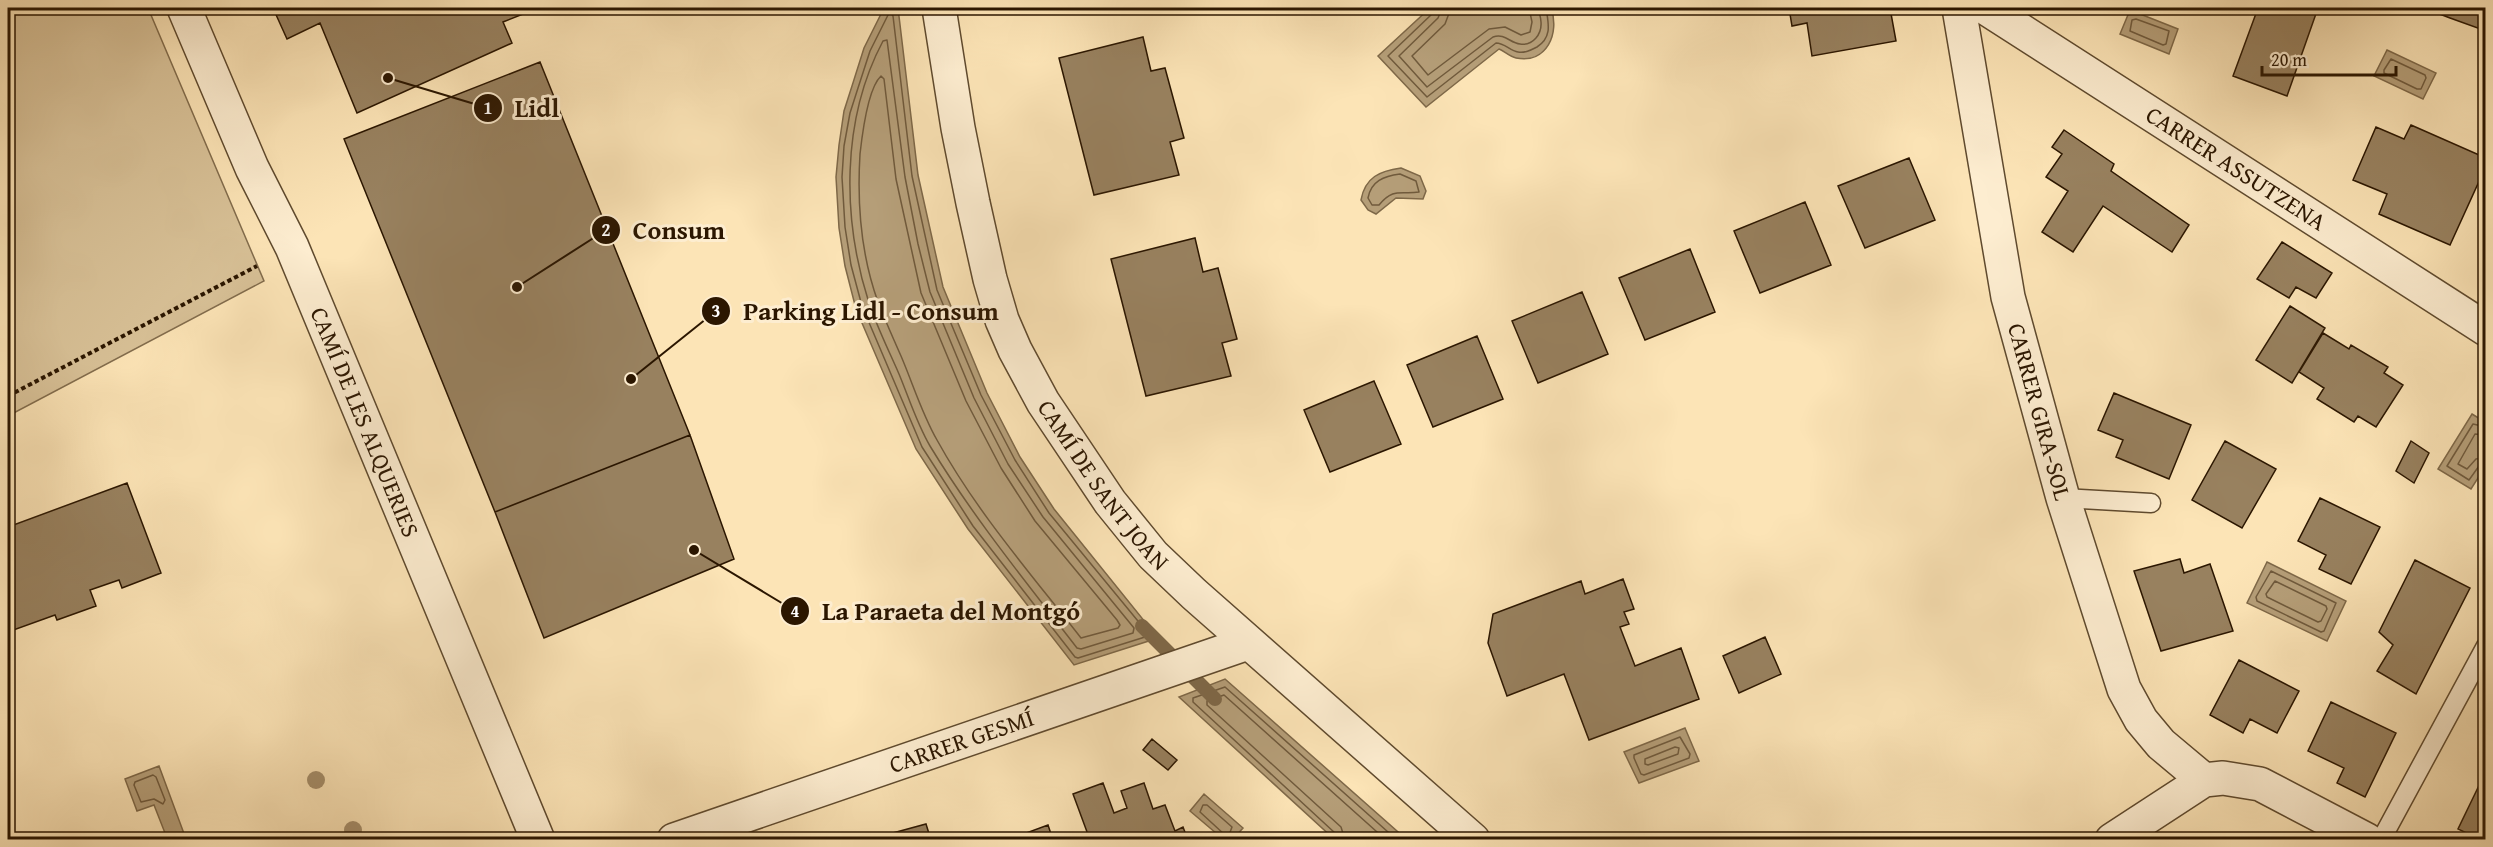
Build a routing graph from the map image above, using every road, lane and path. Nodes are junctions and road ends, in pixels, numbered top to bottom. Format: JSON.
{"nodes":[{"id":1,"x":184,"y":8,"type":"edge"},
{"id":2,"x":939,"y":8,"type":"edge"},
{"id":3,"x":1959,"y":8,"type":"edge"},
{"id":4,"x":1986,"y":8,"type":"edge"},
{"id":5,"x":292,"y":248,"type":"junction"},
{"id":6,"x":2486,"y":329,"type":"edge"},
{"id":7,"x":8,"y":396,"type":"edge"},
{"id":8,"x":2062,"y":498,"type":"junction"},
{"id":9,"x":2151,"y":503,"type":"dead end"},
{"id":10,"x":1248,"y":643,"type":"junction"},
{"id":11,"x":2486,"y":646,"type":"edge"},
{"id":12,"x":2204,"y":780,"type":"junction"},
{"id":13,"x":538,"y":840,"type":"edge"},
{"id":14,"x":674,"y":840,"type":"edge"},
{"id":15,"x":1473,"y":840,"type":"edge"},
{"id":16,"x":2112,"y":840,"type":"edge"},
{"id":17,"x":2367,"y":840,"type":"edge"},
{"id":18,"x":2381,"y":840,"type":"edge"}],
"edges":[{"from":1,"to":5,"type":"street","name":"CAMÍ DE LES ALQUERIES"},
{"from":2,"to":10,"type":"street","name":"CAMÍ DE SANT JOAN"},
{"from":3,"to":8,"type":"street","name":"CARRER GIRA-SOL"},
{"from":4,"to":6,"type":"street","name":"CARRER ASSUTZENA"},
{"from":5,"to":7,"type":"path"},
{"from":5,"to":13,"type":"street","name":"CAMÍ DE LES ALQUERIES"},
{"from":8,"to":9,"type":"lane"},
{"from":8,"to":12,"type":"street","name":"CARRER GIRA-SOL"},
{"from":10,"to":14,"type":"street","name":"CARRER GESMÍ"},
{"from":10,"to":15,"type":"street","name":"CAMÍ DE SANT JOAN"},
{"from":11,"to":18,"type":"lane"},
{"from":12,"to":16,"type":"street"},
{"from":12,"to":17,"type":"street"}]}
